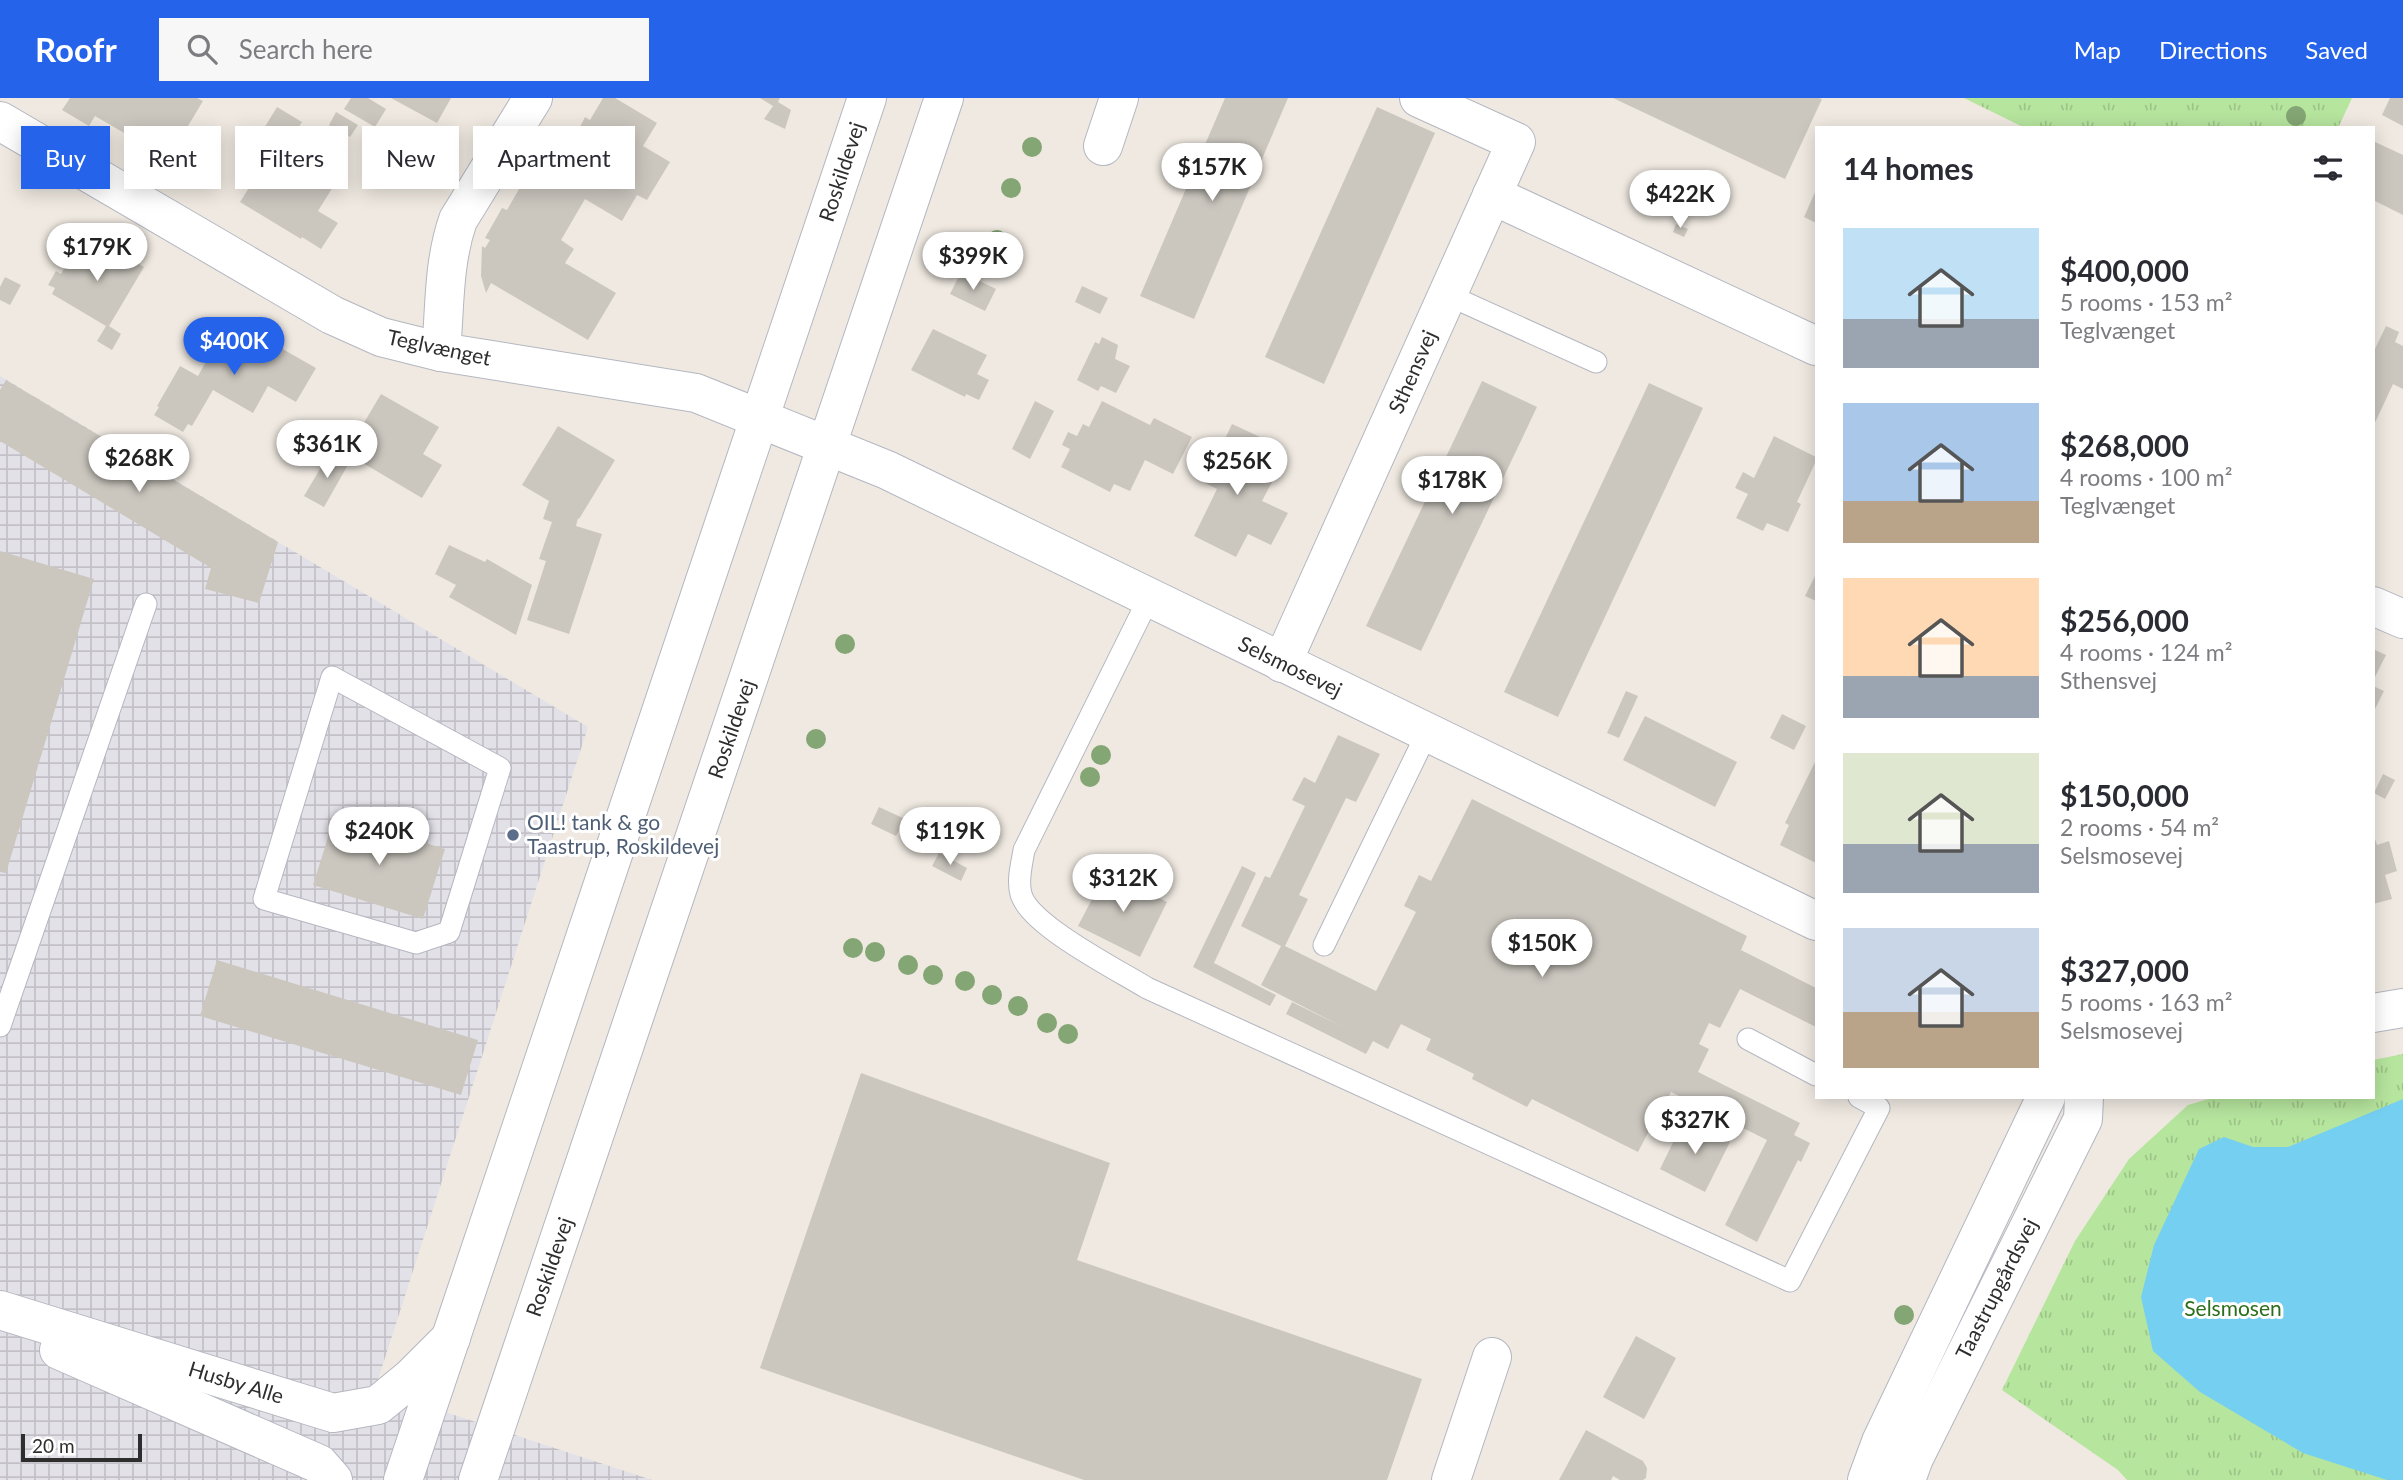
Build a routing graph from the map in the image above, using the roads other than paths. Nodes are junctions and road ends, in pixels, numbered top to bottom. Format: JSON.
{"nodes":[{"id":1,"x":533,"y":98,"type":"edge"},
{"id":2,"x":867,"y":98,"type":"edge"},
{"id":3,"x":944,"y":98,"type":"edge"},
{"id":4,"x":1119,"y":98,"type":"edge"},
{"id":5,"x":1419,"y":98,"type":"edge"},
{"id":6,"x":0,"y":121,"type":"edge"},
{"id":7,"x":1103,"y":146,"type":"dead end"},
{"id":8,"x":1492,"y":195,"type":"junction"},
{"id":9,"x":1448,"y":295,"type":"junction"},
{"id":10,"x":1815,"y":346,"type":"edge"},
{"id":11,"x":441,"y":352,"type":"junction"},
{"id":12,"x":1596,"y":362,"type":"dead end"},
{"id":13,"x":760,"y":418,"type":"junction"},
{"id":14,"x":827,"y":446,"type":"junction"},
{"id":15,"x":1149,"y":598,"type":"junction"},
{"id":16,"x":146,"y":604,"type":"dead end"},
{"id":17,"x":2375,"y":607,"type":"edge"},
{"id":18,"x":2403,"y":620,"type":"edge"},
{"id":19,"x":1282,"y":663,"type":"junction"},
{"id":20,"x":1427,"y":733,"type":"junction"},
{"id":21,"x":1815,"y":921,"type":"edge"},
{"id":22,"x":449,"y":932,"type":"joint"},
{"id":23,"x":1324,"y":945,"type":"dead end"},
{"id":24,"x":2403,"y":1008,"type":"edge"},
{"id":25,"x":2375,"y":1013,"type":"edge"},
{"id":26,"x":0,"y":1026,"type":"edge"},
{"id":27,"x":1748,"y":1040,"type":"dead end"},
{"id":28,"x":1815,"y":1074,"type":"edge"},
{"id":29,"x":1863,"y":1099,"type":"edge"},
{"id":30,"x":2045,"y":1099,"type":"edge"},
{"id":31,"x":2084,"y":1099,"type":"edge"},
{"id":32,"x":0,"y":1310,"type":"edge"},
{"id":33,"x":0,"y":1323,"type":"edge"},
{"id":34,"x":451,"y":1338,"type":"junction"},
{"id":35,"x":1492,"y":1357,"type":"dead end"},
{"id":36,"x":333,"y":1480,"type":"edge"},
{"id":37,"x":403,"y":1480,"type":"edge"},
{"id":38,"x":478,"y":1480,"type":"edge"},
{"id":39,"x":1451,"y":1480,"type":"edge"},
{"id":40,"x":1867,"y":1480,"type":"edge"},
{"id":41,"x":1906,"y":1480,"type":"edge"}],
"edges":[{"from":1,"to":11,"type":"street"},
{"from":2,"to":13,"type":"street","name":"Roskildevej"},
{"from":3,"to":14,"type":"street","name":"Roskildevej"},
{"from":4,"to":7,"type":"street"},
{"from":5,"to":8,"type":"street","name":"Sthensvej"},
{"from":6,"to":11,"type":"street","name":"Teglvænget"},
{"from":8,"to":9,"type":"street","name":"Sthensvej"},
{"from":8,"to":10,"type":"street"},
{"from":9,"to":12,"type":"lane"},
{"from":9,"to":19,"type":"street","name":"Sthensvej"},
{"from":11,"to":13,"type":"street","name":"Teglvænget"},
{"from":13,"to":14,"type":"street","name":"Selsmosevej"},
{"from":13,"to":34,"type":"street","name":"Roskildevej"},
{"from":14,"to":15,"type":"street","name":"Selsmosevej"},
{"from":14,"to":38,"type":"street","name":"Roskildevej"},
{"from":15,"to":19,"type":"street","name":"Selsmosevej"},
{"from":15,"to":29,"type":"lane"},
{"from":16,"to":26,"type":"lane"},
{"from":17,"to":18,"type":"street"},
{"from":19,"to":20,"type":"street","name":"Selsmosevej"},
{"from":20,"to":21,"type":"street","name":"Selsmosevej"},
{"from":20,"to":23,"type":"lane"},
{"from":22,"to":22,"type":"lane"},
{"from":24,"to":25,"type":"street"},
{"from":27,"to":28,"type":"lane"},
{"from":30,"to":40,"type":"street","name":"Taastrupgårdsvej"},
{"from":31,"to":41,"type":"street","name":"Taastrupgårdsvej"},
{"from":32,"to":34,"type":"street","name":"Husby Alle"},
{"from":33,"to":36,"type":"street","name":"Husby Alle"},
{"from":34,"to":37,"type":"street","name":"Roskildevej"},
{"from":35,"to":39,"type":"street"}]}
